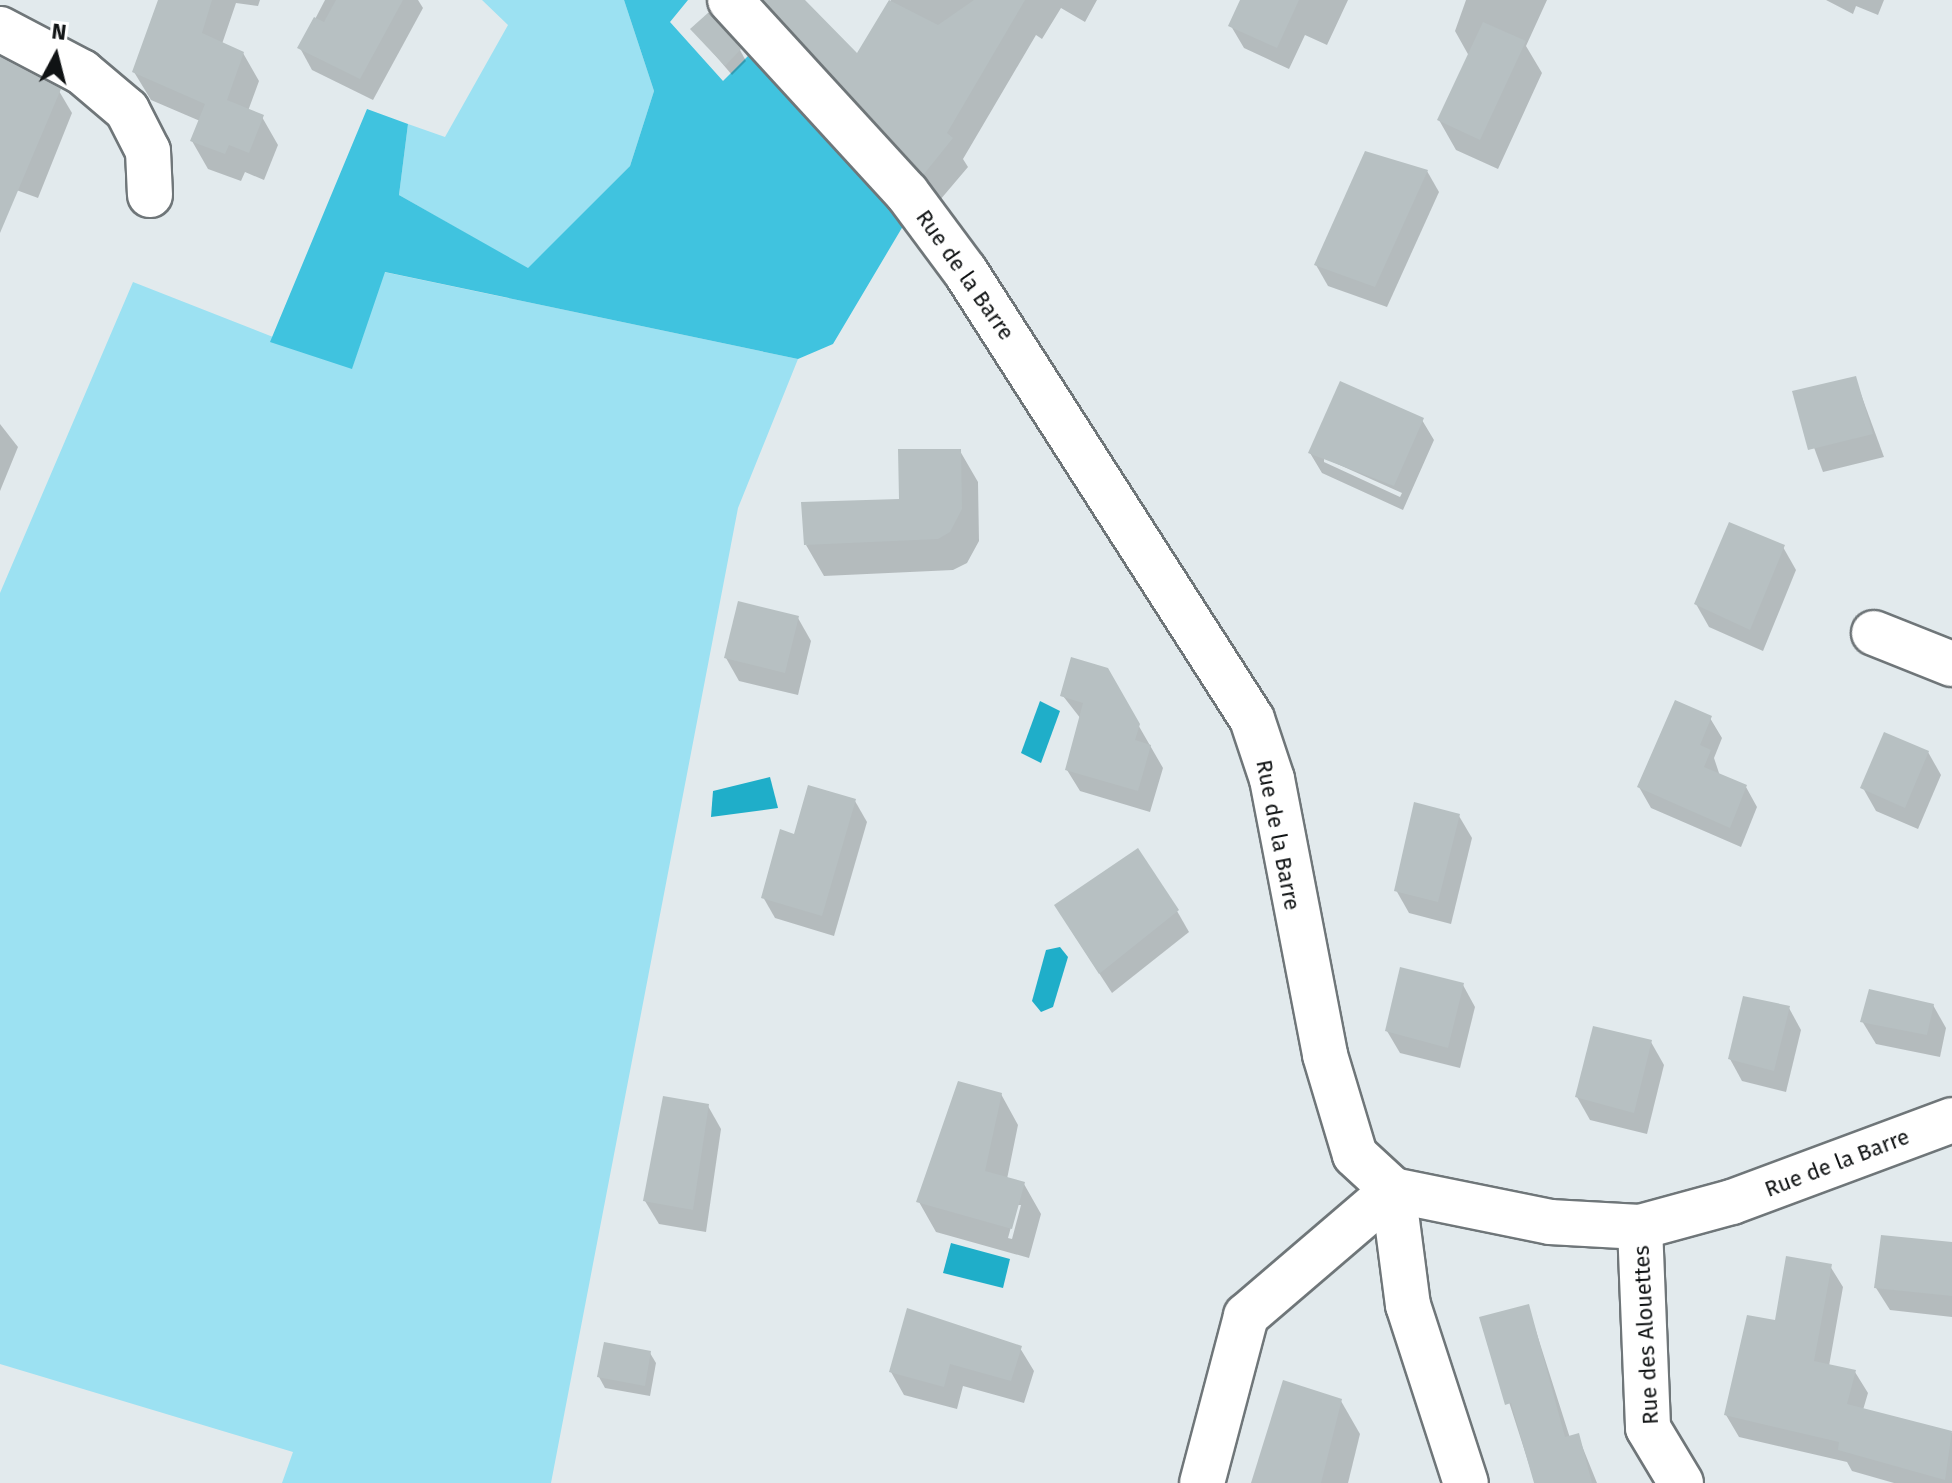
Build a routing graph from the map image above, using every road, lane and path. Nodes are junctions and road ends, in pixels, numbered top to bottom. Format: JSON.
{"nodes":[{"id":1,"x":730,"y":0,"type":"edge"},
{"id":2,"x":0,"y":29,"type":"edge"},
{"id":3,"x":150,"y":195,"type":"dead end"},
{"id":4,"x":1874,"y":633,"type":"dead end"},
{"id":5,"x":1952,"y":664,"type":"edge"},
{"id":6,"x":1952,"y":1120,"type":"edge"},
{"id":7,"x":1393,"y":1190,"type":"junction"},
{"id":8,"x":1640,"y":1227,"type":"junction"},
{"id":9,"x":1202,"y":1483,"type":"edge"},
{"id":10,"x":1466,"y":1483,"type":"edge"},
{"id":11,"x":1681,"y":1483,"type":"edge"}],
"edges":[{"from":1,"to":7,"type":"street","name":"Rue de la Barre"},
{"from":2,"to":3,"type":"street"},
{"from":4,"to":5,"type":"street"},
{"from":6,"to":8,"type":"street","name":"Rue de la Barre"},
{"from":7,"to":8,"type":"street","name":"Rue de la Barre"},
{"from":7,"to":9,"type":"street"},
{"from":7,"to":10,"type":"street"},
{"from":8,"to":11,"type":"street","name":"Rue des Alouettes"}]}
